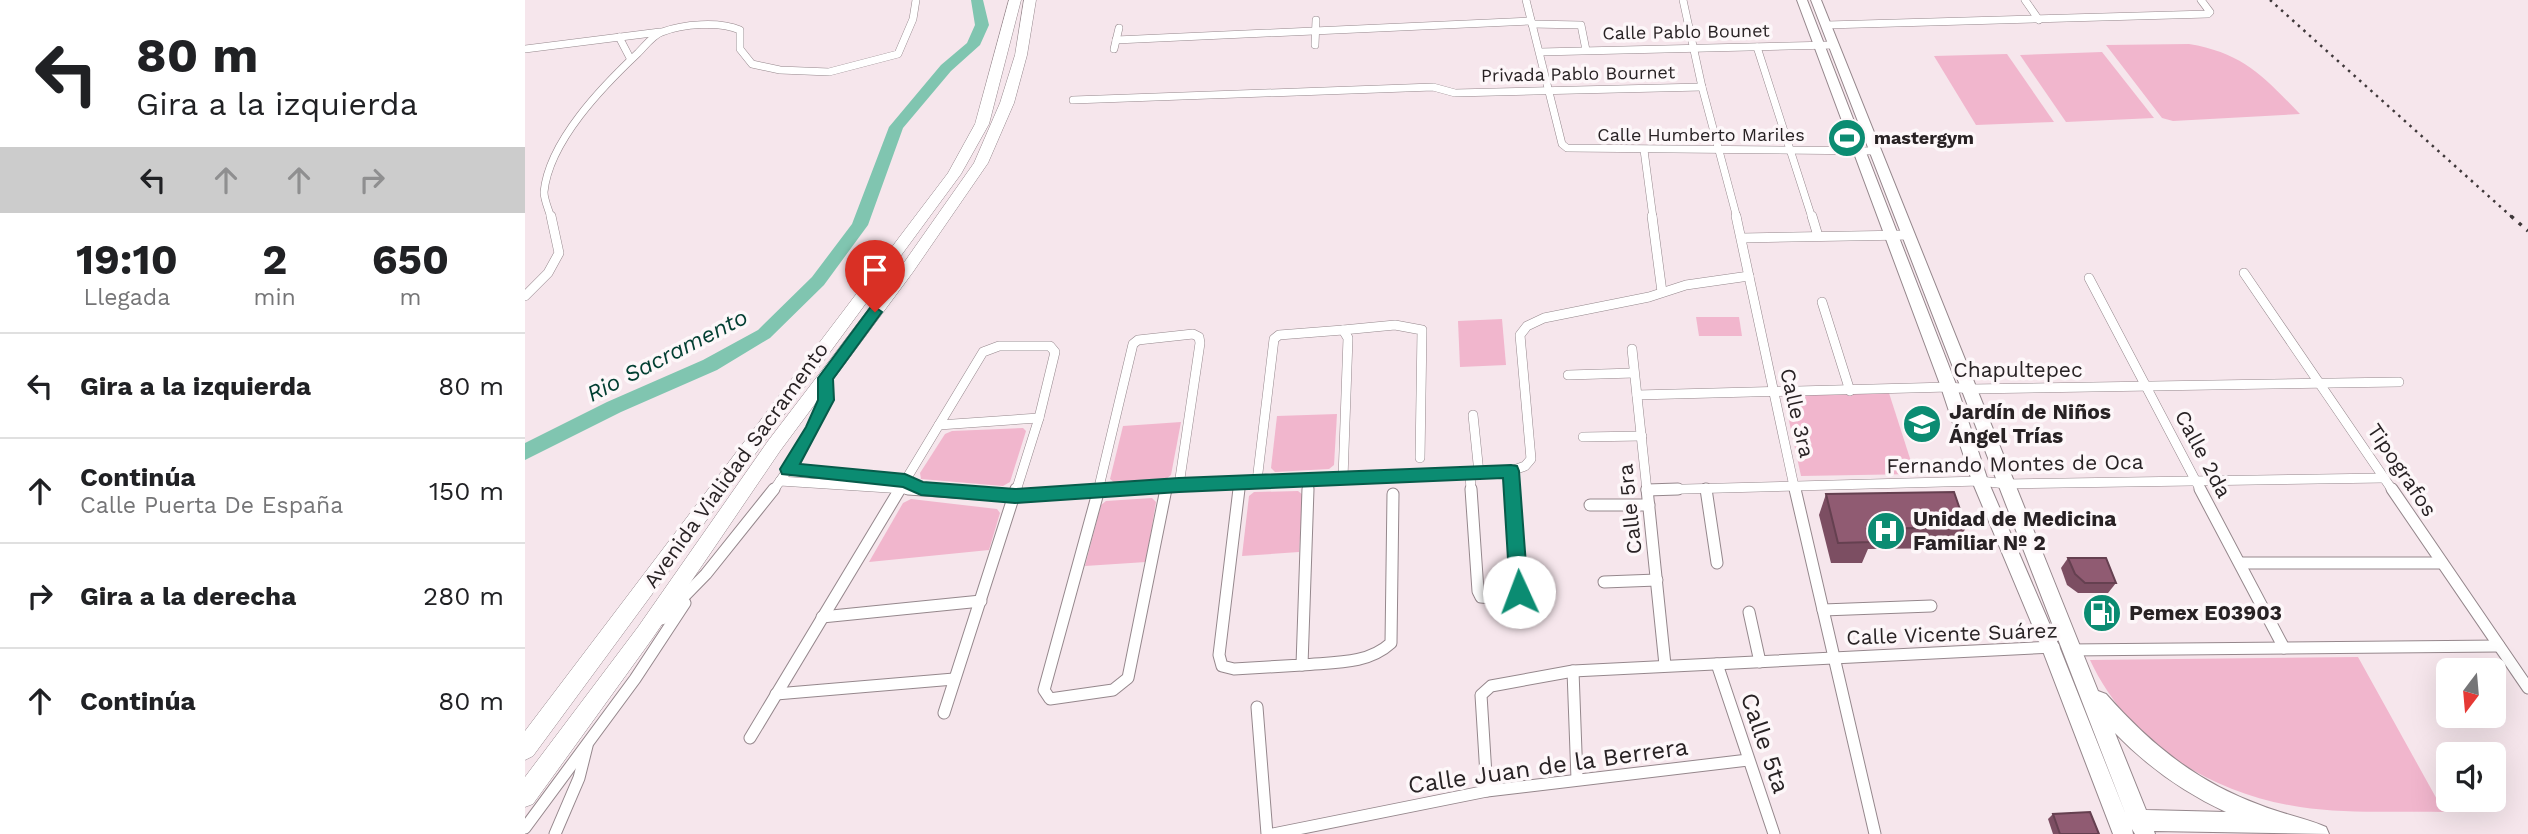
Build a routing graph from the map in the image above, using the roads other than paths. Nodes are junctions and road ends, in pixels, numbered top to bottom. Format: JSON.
{"nodes":[{"id":1,"x":916,"y":0,"type":"edge"},
{"id":2,"x":1015,"y":0,"type":"edge"},
{"id":3,"x":1030,"y":0,"type":"edge"},
{"id":4,"x":1526,"y":0,"type":"edge"},
{"id":5,"x":1683,"y":0,"type":"edge"},
{"id":6,"x":1801,"y":0,"type":"edge"},
{"id":7,"x":1816,"y":0,"type":"edge"},
{"id":8,"x":2025,"y":0,"type":"edge"},
{"id":9,"x":2201,"y":0,"type":"edge"},
{"id":10,"x":1315,"y":20,"type":"dead end"},
{"id":11,"x":2039,"y":20,"type":"junction"},
{"id":12,"x":1532,"y":23,"type":"junction"},
{"id":13,"x":1827,"y":25,"type":"junction"},
{"id":14,"x":1119,"y":29,"type":"dead end"},
{"id":15,"x":1315,"y":30,"type":"junction"},
{"id":16,"x":660,"y":32,"type":"junction"},
{"id":17,"x":619,"y":37,"type":"junction"},
{"id":18,"x":1116,"y":40,"type":"junction"},
{"id":19,"x":1826,"y":44,"type":"junction"},
{"id":20,"x":1315,"y":45,"type":"dead end"},
{"id":21,"x":1758,"y":47,"type":"junction"},
{"id":22,"x":1695,"y":48,"type":"junction"},
{"id":23,"x":525,"y":49,"type":"edge"},
{"id":24,"x":1114,"y":49,"type":"dead end"},
{"id":25,"x":1586,"y":50,"type":"junction"},
{"id":26,"x":1539,"y":52,"type":"junction"},
{"id":27,"x":630,"y":58,"type":"junction"},
{"id":28,"x":1702,"y":87,"type":"junction"},
{"id":29,"x":1548,"y":89,"type":"junction"},
{"id":30,"x":1073,"y":100,"type":"dead end"},
{"id":31,"x":1644,"y":150,"type":"junction"},
{"id":32,"x":1718,"y":150,"type":"junction"},
{"id":33,"x":1859,"y":150,"type":"junction"},
{"id":34,"x":1875,"y":151,"type":"junction"},
{"id":35,"x":1791,"y":152,"type":"junction"},
{"id":36,"x":1890,"y":233,"type":"junction"},
{"id":37,"x":1908,"y":235,"type":"junction"},
{"id":38,"x":1818,"y":236,"type":"junction"},
{"id":39,"x":1742,"y":238,"type":"junction"},
{"id":40,"x":2244,"y":273,"type":"dead end"},
{"id":41,"x":1749,"y":276,"type":"junction"},
{"id":42,"x":2089,"y":278,"type":"dead end"},
{"id":43,"x":1662,"y":292,"type":"junction"},
{"id":44,"x":525,"y":296,"type":"edge"},
{"id":45,"x":1822,"y":302,"type":"dead end"},
{"id":46,"x":1343,"y":330,"type":"junction"},
{"id":47,"x":1632,"y":349,"type":"dead end"},
{"id":48,"x":1634,"y":373,"type":"junction"},
{"id":49,"x":1568,"y":375,"type":"dead end"},
{"id":50,"x":825,"y":378,"type":"junction"},
{"id":51,"x":2399,"y":382,"type":"dead end"},
{"id":52,"x":2320,"y":384,"type":"junction"},
{"id":53,"x":1949,"y":387,"type":"junction"},
{"id":54,"x":2146,"y":387,"type":"junction"},
{"id":55,"x":1971,"y":389,"type":"junction"},
{"id":56,"x":1850,"y":391,"type":"junction"},
{"id":57,"x":1772,"y":392,"type":"junction"},
{"id":58,"x":1637,"y":395,"type":"junction"},
{"id":59,"x":1473,"y":415,"type":"dead end"},
{"id":60,"x":1039,"y":418,"type":"junction"},
{"id":61,"x":939,"y":425,"type":"junction"},
{"id":62,"x":1642,"y":436,"type":"junction"},
{"id":63,"x":1583,"y":437,"type":"dead end"},
{"id":64,"x":1420,"y":458,"type":"dead end"},
{"id":65,"x":788,"y":469,"type":"junction"},
{"id":66,"x":1511,"y":471,"type":"junction"},
{"id":67,"x":1475,"y":473,"type":"junction"},
{"id":68,"x":1343,"y":478,"type":"junction"},
{"id":69,"x":2384,"y":478,"type":"junction"},
{"id":70,"x":1308,"y":479,"type":"junction"},
{"id":71,"x":847,"y":480,"type":"junction"},
{"id":72,"x":780,"y":481,"type":"junction"},
{"id":73,"x":1257,"y":481,"type":"junction"},
{"id":74,"x":1980,"y":481,"type":"junction"},
{"id":75,"x":2195,"y":481,"type":"junction"},
{"id":76,"x":1240,"y":483,"type":"junction"},
{"id":77,"x":2007,"y":484,"type":"junction"},
{"id":78,"x":903,"y":485,"type":"junction"},
{"id":79,"x":1179,"y":485,"type":"junction"},
{"id":80,"x":1167,"y":486,"type":"junction"},
{"id":81,"x":1795,"y":487,"type":"junction"},
{"id":82,"x":1706,"y":489,"type":"junction"},
{"id":83,"x":1098,"y":490,"type":"junction"},
{"id":84,"x":1647,"y":490,"type":"junction"},
{"id":85,"x":1393,"y":494,"type":"dead end"},
{"id":86,"x":1015,"y":496,"type":"junction"},
{"id":87,"x":1590,"y":505,"type":"dead end"},
{"id":88,"x":1649,"y":505,"type":"junction"},
{"id":89,"x":2240,"y":563,"type":"junction"},
{"id":90,"x":2442,"y":563,"type":"junction"},
{"id":91,"x":1717,"y":564,"type":"dead end"},
{"id":92,"x":1657,"y":580,"type":"junction"},
{"id":93,"x":1604,"y":582,"type":"dead end"},
{"id":94,"x":695,"y":588,"type":"junction"},
{"id":95,"x":981,"y":601,"type":"junction"},
{"id":96,"x":1931,"y":606,"type":"dead end"},
{"id":97,"x":1823,"y":610,"type":"junction"},
{"id":98,"x":1749,"y":612,"type":"dead end"},
{"id":99,"x":822,"y":617,"type":"junction"},
{"id":100,"x":645,"y":633,"type":"junction"},
{"id":101,"x":2050,"y":646,"type":"junction"},
{"id":102,"x":2499,"y":646,"type":"junction"},
{"id":103,"x":2284,"y":648,"type":"junction"},
{"id":104,"x":2074,"y":650,"type":"junction"},
{"id":105,"x":1835,"y":657,"type":"junction"},
{"id":106,"x":1760,"y":662,"type":"junction"},
{"id":107,"x":1665,"y":664,"type":"junction"},
{"id":108,"x":1717,"y":664,"type":"junction"},
{"id":109,"x":1302,"y":665,"type":"junction"},
{"id":110,"x":1573,"y":671,"type":"junction"},
{"id":111,"x":954,"y":679,"type":"junction"},
{"id":112,"x":2087,"y":685,"type":"junction"},
{"id":113,"x":2528,"y":688,"type":"edge"},
{"id":114,"x":776,"y":694,"type":"junction"},
{"id":115,"x":1257,"y":707,"type":"dead end"},
{"id":116,"x":944,"y":713,"type":"dead end"},
{"id":117,"x":750,"y":738,"type":"dead end"},
{"id":118,"x":588,"y":742,"type":"junction"},
{"id":119,"x":525,"y":749,"type":"edge"},
{"id":120,"x":1748,"y":760,"type":"junction"},
{"id":121,"x":1577,"y":779,"type":"junction"},
{"id":122,"x":1486,"y":791,"type":"junction"},
{"id":123,"x":525,"y":796,"type":"edge"},
{"id":124,"x":2120,"y":825,"type":"edge"},
{"id":125,"x":2292,"y":827,"type":"junction"},
{"id":126,"x":525,"y":828,"type":"edge"},
{"id":127,"x":2143,"y":828,"type":"edge"},
{"id":128,"x":555,"y":834,"type":"edge"},
{"id":129,"x":1267,"y":834,"type":"edge"},
{"id":130,"x":1273,"y":834,"type":"edge"},
{"id":131,"x":1774,"y":834,"type":"edge"},
{"id":132,"x":1875,"y":834,"type":"edge"},
{"id":133,"x":2319,"y":834,"type":"edge"}],
"edges":[{"from":1,"to":16,"type":"street"},
{"from":2,"to":119,"type":"highway","name":"Avenida Vialidad Sacramento"},
{"from":3,"to":50,"type":"highway","name":"Avenida Vialidad Sacramento"},
{"from":4,"to":12,"type":"street"},
{"from":5,"to":22,"type":"street","name":"Calle 3ra"},
{"from":6,"to":19,"type":"main road"},
{"from":7,"to":13,"type":"main road"},
{"from":8,"to":11,"type":"street"},
{"from":9,"to":11,"type":"street"},
{"from":10,"to":15,"type":"street"},
{"from":11,"to":13,"type":"street"},
{"from":12,"to":15,"type":"street","name":"Calle Pablo Bounet"},
{"from":12,"to":25,"type":"street","name":"Calle Pablo Bounet"},
{"from":12,"to":26,"type":"street"},
{"from":13,"to":19,"type":"main road"},
{"from":14,"to":18,"type":"street"},
{"from":15,"to":18,"type":"street","name":"Calle Pablo Bounet"},
{"from":15,"to":20,"type":"street"},
{"from":16,"to":17,"type":"street"},
{"from":16,"to":27,"type":"street"},
{"from":17,"to":23,"type":"street"},
{"from":17,"to":27,"type":"street"},
{"from":18,"to":24,"type":"street"},
{"from":19,"to":21,"type":"street","name":"Calle Pablo Bounet"},
{"from":19,"to":33,"type":"main road"},
{"from":19,"to":34,"type":"main road"},
{"from":21,"to":22,"type":"street","name":"Calle Pablo Bounet"},
{"from":21,"to":35,"type":"street"},
{"from":22,"to":25,"type":"street","name":"Calle Pablo Bounet"},
{"from":22,"to":28,"type":"street","name":"Calle 3ra"},
{"from":25,"to":26,"type":"street","name":"Calle Pablo Bounet"},
{"from":26,"to":29,"type":"street"},
{"from":27,"to":44,"type":"street"},
{"from":28,"to":29,"type":"street","name":"Privada Pablo Bournet"},
{"from":28,"to":32,"type":"street","name":"Calle 3ra"},
{"from":29,"to":30,"type":"street","name":"Privada Pablo Bournet"},
{"from":29,"to":31,"type":"street","name":"Calle Humberto Mariles"},
{"from":31,"to":32,"type":"street","name":"Calle Humberto Mariles"},
{"from":31,"to":43,"type":"street"},
{"from":32,"to":35,"type":"street","name":"Calle Humberto Mariles"},
{"from":32,"to":39,"type":"street","name":"Calle 3ra"},
{"from":33,"to":34,"type":"street","name":"Calle Humberto Mariles"},
{"from":33,"to":35,"type":"street","name":"Calle Humberto Mariles"},
{"from":33,"to":36,"type":"main road"},
{"from":34,"to":37,"type":"main road"},
{"from":35,"to":38,"type":"street"},
{"from":36,"to":37,"type":"street"},
{"from":36,"to":38,"type":"street"},
{"from":36,"to":53,"type":"main road"},
{"from":37,"to":55,"type":"main road"},
{"from":38,"to":39,"type":"street"},
{"from":39,"to":41,"type":"street","name":"Calle 3ra"},
{"from":40,"to":52,"type":"street","name":"Tipografos"},
{"from":41,"to":43,"type":"street"},
{"from":41,"to":57,"type":"street","name":"Calle 3ra"},
{"from":42,"to":54,"type":"street","name":"Calle 2da"},
{"from":43,"to":66,"type":"street"},
{"from":45,"to":56,"type":"street"},
{"from":46,"to":64,"type":"street"},
{"from":46,"to":68,"type":"street"},
{"from":46,"to":73,"type":"street"},
{"from":47,"to":48,"type":"street","name":"Calle 5ra"},
{"from":48,"to":49,"type":"street"},
{"from":48,"to":58,"type":"street","name":"Calle 5ra"},
{"from":50,"to":65,"type":"street"},
{"from":50,"to":100,"type":"highway","name":"Avenida Vialidad Sacramento"},
{"from":51,"to":52,"type":"street","name":"Chapultepec"},
{"from":52,"to":54,"type":"street","name":"Chapultepec"},
{"from":52,"to":69,"type":"street","name":"Tipografos"},
{"from":53,"to":55,"type":"street","name":"Chapultepec"},
{"from":53,"to":56,"type":"street","name":"Chapultepec"},
{"from":53,"to":74,"type":"main road"},
{"from":54,"to":55,"type":"street","name":"Chapultepec"},
{"from":54,"to":75,"type":"street","name":"Calle 2da"},
{"from":55,"to":77,"type":"main road"},
{"from":56,"to":57,"type":"street","name":"Chapultepec"},
{"from":57,"to":58,"type":"street","name":"Chapultepec"},
{"from":57,"to":81,"type":"street","name":"Calle 3ra"},
{"from":58,"to":62,"type":"street","name":"Calle 5ra"},
{"from":59,"to":67,"type":"street"},
{"from":60,"to":61,"type":"street"},
{"from":60,"to":61,"type":"street"},
{"from":60,"to":86,"type":"street"},
{"from":61,"to":78,"type":"street"},
{"from":62,"to":63,"type":"street"},
{"from":62,"to":84,"type":"street","name":"Calle 5ra"},
{"from":65,"to":71,"type":"street"},
{"from":65,"to":72,"type":"street"},
{"from":66,"to":67,"type":"street"},
{"from":66,"to":67,"type":"street"},
{"from":67,"to":68,"type":"street"},
{"from":68,"to":70,"type":"street"},
{"from":69,"to":75,"type":"street","name":"Fernando Montes de Oca"},
{"from":69,"to":90,"type":"street","name":"Tipografos"},
{"from":70,"to":73,"type":"street"},
{"from":70,"to":109,"type":"street"},
{"from":71,"to":72,"type":"street"},
{"from":71,"to":78,"type":"street"},
{"from":72,"to":94,"type":"street"},
{"from":73,"to":76,"type":"street"},
{"from":74,"to":77,"type":"street","name":"Fernando Montes de Oca"},
{"from":74,"to":81,"type":"street","name":"Fernando Montes de Oca"},
{"from":74,"to":101,"type":"main road"},
{"from":75,"to":77,"type":"street","name":"Fernando Montes de Oca"},
{"from":75,"to":89,"type":"street","name":"Calle 2da"},
{"from":76,"to":79,"type":"street"},
{"from":76,"to":109,"type":"street"},
{"from":77,"to":104,"type":"main road"},
{"from":78,"to":86,"type":"street"},
{"from":78,"to":99,"type":"street"},
{"from":79,"to":80,"type":"street"},
{"from":79,"to":83,"type":"street"},
{"from":80,"to":83,"type":"street"},
{"from":80,"to":83,"type":"street"},
{"from":81,"to":82,"type":"street","name":"Fernando Montes de Oca"},
{"from":81,"to":97,"type":"street","name":"Calle 3ra"},
{"from":82,"to":84,"type":"street","name":"Fernando Montes de Oca"},
{"from":82,"to":91,"type":"street"},
{"from":83,"to":86,"type":"street"},
{"from":84,"to":88,"type":"street","name":"Calle 5ra"},
{"from":85,"to":109,"type":"street"},
{"from":86,"to":95,"type":"street"},
{"from":87,"to":88,"type":"street"},
{"from":88,"to":92,"type":"street","name":"Calle 5ra"},
{"from":89,"to":90,"type":"street"},
{"from":89,"to":103,"type":"street","name":"Calle 2da"},
{"from":90,"to":102,"type":"street","name":"Tipografos"},
{"from":92,"to":93,"type":"street"},
{"from":92,"to":107,"type":"street","name":"Calle 5ra"},
{"from":94,"to":100,"type":"street"},
{"from":94,"to":118,"type":"street"},
{"from":95,"to":99,"type":"street"},
{"from":95,"to":111,"type":"street"},
{"from":96,"to":97,"type":"street"},
{"from":97,"to":105,"type":"street","name":"Calle 3ra"},
{"from":98,"to":106,"type":"street"},
{"from":99,"to":114,"type":"street"},
{"from":100,"to":123,"type":"highway","name":"Avenida Vialidad Sacramento"},
{"from":101,"to":104,"type":"street","name":"Calle Vicente Suárez"},
{"from":101,"to":105,"type":"street","name":"Calle Vicente Suárez"},
{"from":101,"to":124,"type":"main road"},
{"from":102,"to":103,"type":"street","name":"Calle Vicente Suárez"},
{"from":102,"to":113,"type":"street","name":"Tipografos"},
{"from":103,"to":104,"type":"street","name":"Calle Vicente Suárez"},
{"from":104,"to":112,"type":"main road"},
{"from":105,"to":106,"type":"street","name":"Calle Vicente Suárez"},
{"from":105,"to":132,"type":"street","name":"Calle 3ra"},
{"from":106,"to":108,"type":"street","name":"Calle Vicente Suárez"},
{"from":107,"to":108,"type":"street","name":"Calle Vicente Suárez"},
{"from":107,"to":110,"type":"street","name":"Calle Vicente Suárez"},
{"from":108,"to":120,"type":"street","name":"Calle 5ta"},
{"from":110,"to":121,"type":"street"},
{"from":110,"to":122,"type":"street","name":"Calle Vicente Suárez"},
{"from":111,"to":114,"type":"street"},
{"from":111,"to":116,"type":"street"},
{"from":112,"to":125,"type":"main road"},
{"from":112,"to":127,"type":"main road"},
{"from":114,"to":117,"type":"street"},
{"from":115,"to":129,"type":"street"},
{"from":118,"to":126,"type":"street"},
{"from":118,"to":128,"type":"street"},
{"from":120,"to":121,"type":"street","name":"Calle Juan de la Berrera"},
{"from":120,"to":131,"type":"street","name":"Calle 5ta"},
{"from":121,"to":122,"type":"street","name":"Calle Juan de la Berrera"},
{"from":122,"to":130,"type":"street","name":"Calle Juan de la Berrera"},
{"from":124,"to":127,"type":"main road"},
{"from":125,"to":127,"type":"main road"},
{"from":125,"to":133,"type":"main road"}]}
